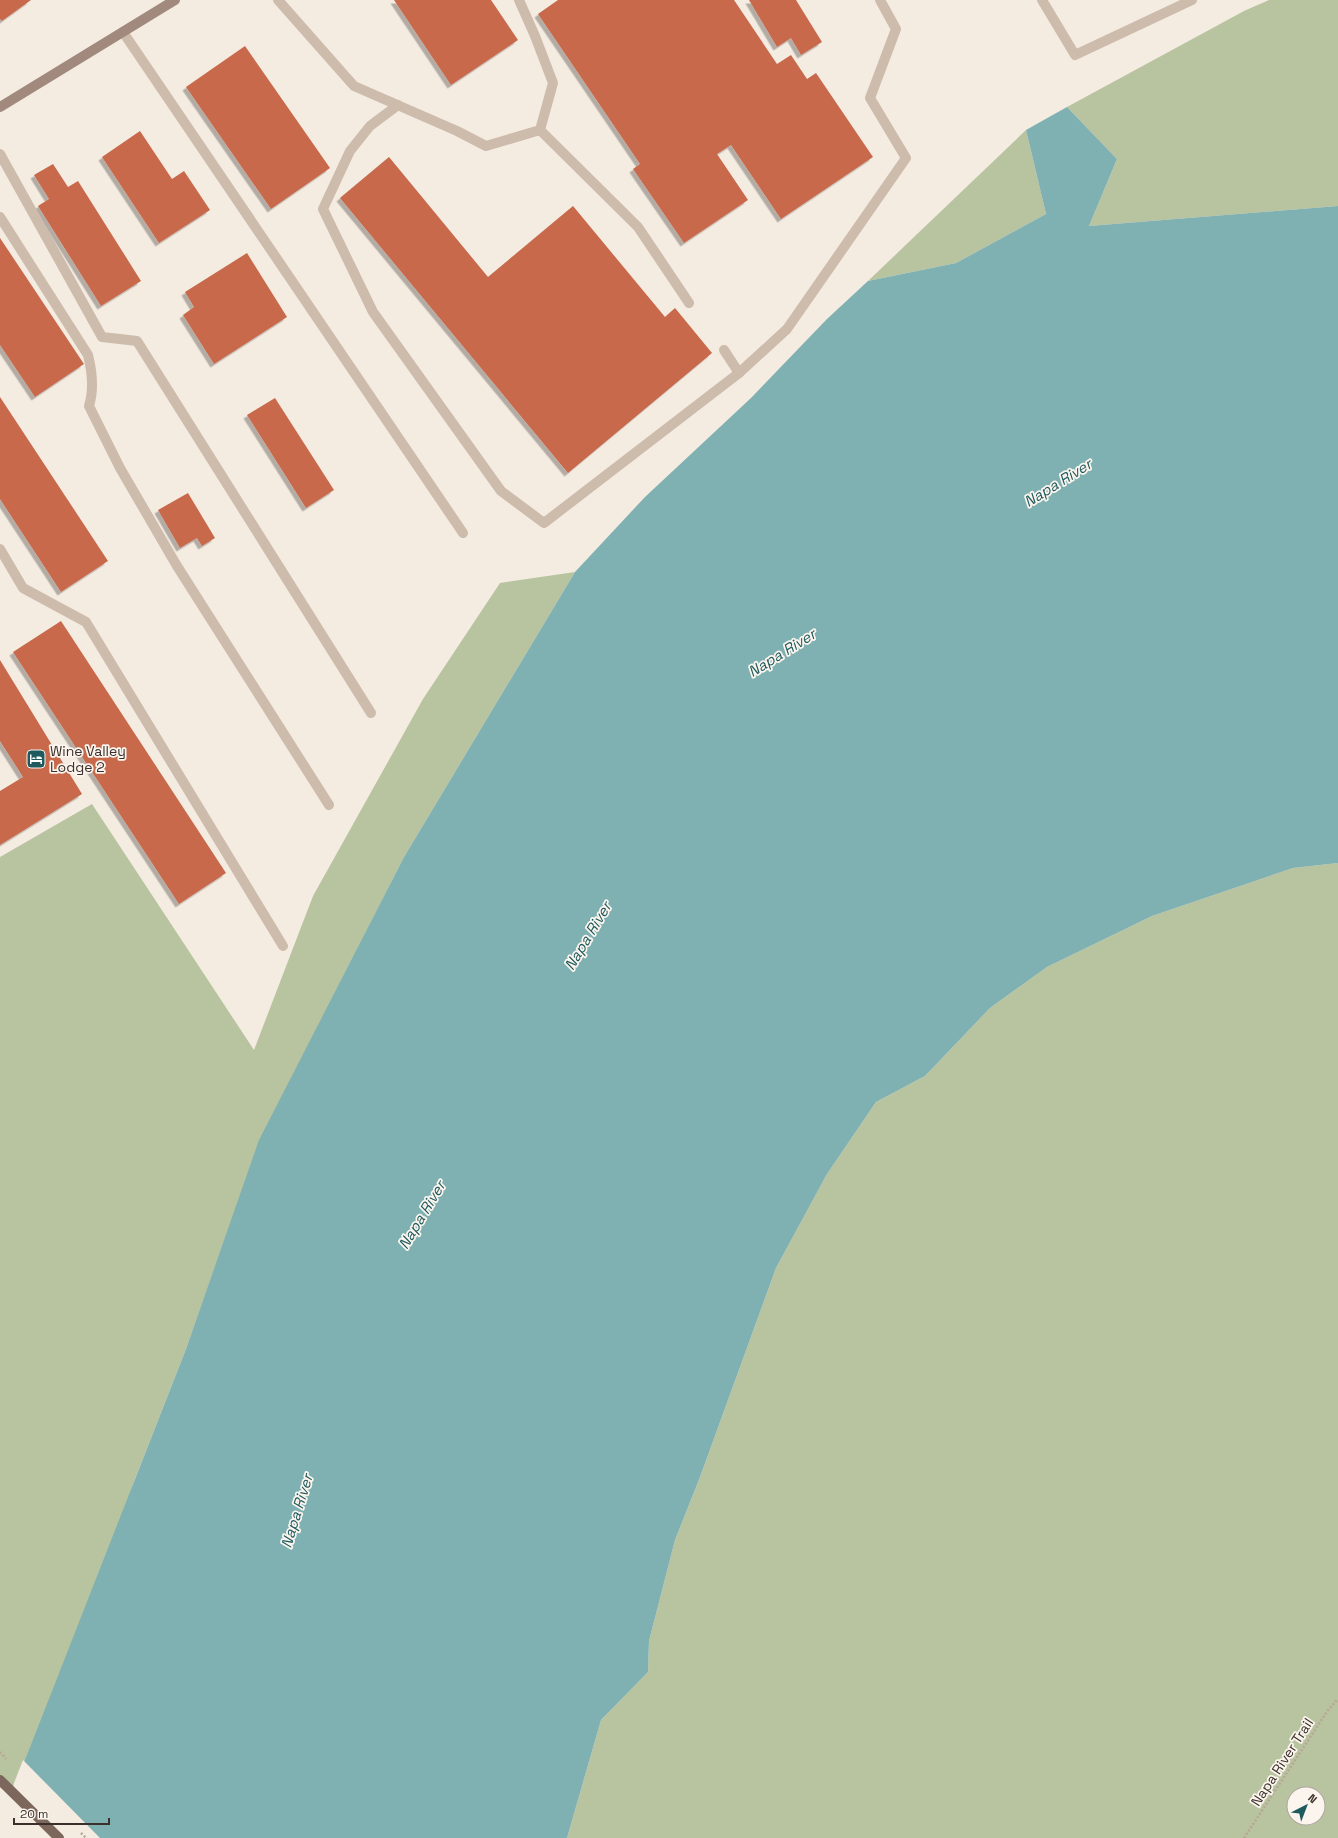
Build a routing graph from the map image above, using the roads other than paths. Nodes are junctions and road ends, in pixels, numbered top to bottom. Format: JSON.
{"nodes":[{"id":1,"x":175,"y":0,"type":"edge"},
{"id":2,"x":278,"y":0,"type":"edge"},
{"id":3,"x":519,"y":0,"type":"edge"},
{"id":4,"x":880,"y":0,"type":"edge"},
{"id":5,"x":1042,"y":0,"type":"edge"},
{"id":6,"x":1192,"y":0,"type":"edge"},
{"id":7,"x":123,"y":32,"type":"junction"},
{"id":8,"x":398,"y":105,"type":"junction"},
{"id":9,"x":0,"y":107,"type":"edge"},
{"id":10,"x":540,"y":130,"type":"junction"},
{"id":11,"x":0,"y":154,"type":"edge"},
{"id":12,"x":0,"y":217,"type":"edge"},
{"id":13,"x":689,"y":303,"type":"dead end"},
{"id":14,"x":724,"y":350,"type":"dead end"},
{"id":15,"x":739,"y":373,"type":"junction"},
{"id":16,"x":463,"y":533,"type":"dead end"},
{"id":17,"x":0,"y":549,"type":"edge"},
{"id":18,"x":371,"y":713,"type":"dead end"},
{"id":19,"x":328,"y":805,"type":"dead end"},
{"id":20,"x":283,"y":946,"type":"dead end"},
{"id":21,"x":0,"y":1780,"type":"edge"},
{"id":22,"x":59,"y":1838,"type":"edge"}],
"edges":[{"from":1,"to":7,"type":"street"},
{"from":2,"to":8,"type":"lane"},
{"from":3,"to":10,"type":"lane"},
{"from":4,"to":15,"type":"lane"},
{"from":5,"to":6,"type":"lane"},
{"from":7,"to":9,"type":"street"},
{"from":7,"to":16,"type":"lane"},
{"from":8,"to":10,"type":"lane"},
{"from":8,"to":15,"type":"lane"},
{"from":10,"to":13,"type":"lane"},
{"from":11,"to":18,"type":"lane"},
{"from":12,"to":19,"type":"lane"},
{"from":14,"to":15,"type":"lane"},
{"from":17,"to":20,"type":"lane"},
{"from":21,"to":22,"type":"main road"}]}
